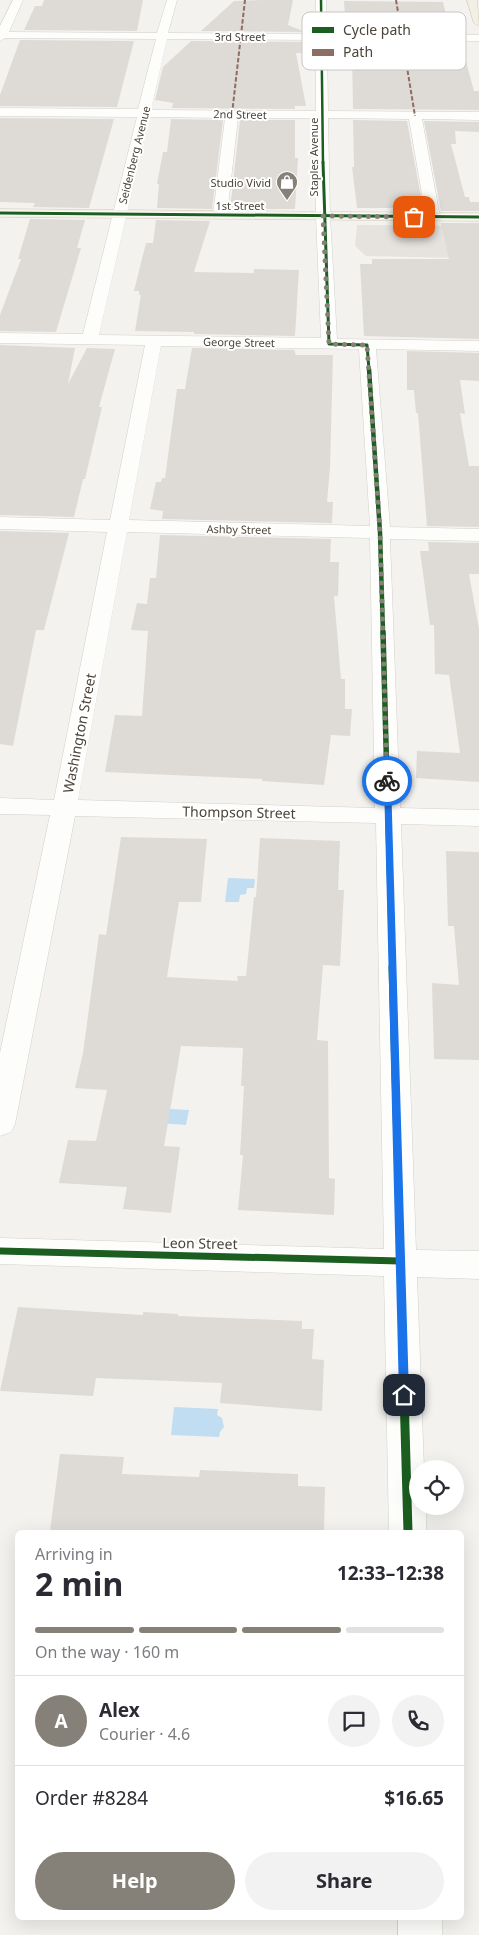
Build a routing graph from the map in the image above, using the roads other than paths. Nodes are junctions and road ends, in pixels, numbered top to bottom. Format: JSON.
{"nodes":[{"id":1,"x":18,"y":0,"type":"edge"},
{"id":2,"x":172,"y":0,"type":"edge"},
{"id":3,"x":472,"y":0,"type":"edge"},
{"id":4,"x":479,"y":23,"type":"edge"},
{"id":5,"x":0,"y":36,"type":"edge"},
{"id":6,"x":162,"y":36,"type":"junction"},
{"id":7,"x":302,"y":37,"type":"edge"},
{"id":8,"x":466,"y":38,"type":"edge"},
{"id":9,"x":479,"y":38,"type":"edge"},
{"id":10,"x":322,"y":70,"type":"edge"},
{"id":11,"x":0,"y":112,"type":"edge"},
{"id":12,"x":144,"y":113,"type":"junction"},
{"id":13,"x":232,"y":114,"type":"junction"},
{"id":14,"x":323,"y":116,"type":"junction"},
{"id":15,"x":415,"y":116,"type":"junction"},
{"id":16,"x":479,"y":116,"type":"edge"},
{"id":17,"x":0,"y":213,"type":"edge"},
{"id":18,"x":119,"y":214,"type":"junction"},
{"id":19,"x":220,"y":215,"type":"junction"},
{"id":20,"x":323,"y":216,"type":"junction"},
{"id":21,"x":432,"y":217,"type":"junction"},
{"id":22,"x":479,"y":217,"type":"edge"},
{"id":23,"x":0,"y":338,"type":"edge"},
{"id":24,"x":90,"y":339,"type":"junction"},
{"id":25,"x":154,"y":341,"type":"junction"},
{"id":26,"x":329,"y":344,"type":"junction"},
{"id":27,"x":367,"y":345,"type":"junction"},
{"id":28,"x":479,"y":346,"type":"edge"},
{"id":29,"x":0,"y":523,"type":"edge"},
{"id":30,"x":118,"y":526,"type":"junction"},
{"id":31,"x":380,"y":532,"type":"junction"},
{"id":32,"x":479,"y":535,"type":"edge"},
{"id":33,"x":0,"y":806,"type":"edge"},
{"id":34,"x":64,"y":809,"type":"junction"},
{"id":35,"x":388,"y":815,"type":"junction"},
{"id":36,"x":479,"y":818,"type":"edge"},
{"id":37,"x":0,"y":1124,"type":"edge"},
{"id":38,"x":0,"y":1251,"type":"edge"},
{"id":39,"x":400,"y":1261,"type":"junction"},
{"id":40,"x":479,"y":1265,"type":"edge"},
{"id":41,"x":408,"y":1530,"type":"edge"},
{"id":42,"x":420,"y":1920,"type":"edge"},
{"id":43,"x":420,"y":1935,"type":"edge"}],
"edges":[{"from":1,"to":5,"type":"street"},
{"from":2,"to":6,"type":"street","name":"Seidenberg Avenue"},
{"from":3,"to":4,"type":"main road"},
{"from":5,"to":6,"type":"street","name":"3rd Street"},
{"from":6,"to":7,"type":"street","name":"3rd Street"},
{"from":6,"to":12,"type":"street","name":"Seidenberg Avenue"},
{"from":8,"to":9,"type":"street","name":"3rd Street"},
{"from":10,"to":14,"type":"street","name":"Staples Avenue"},
{"from":11,"to":12,"type":"street","name":"2nd Street"},
{"from":12,"to":13,"type":"street","name":"2nd Street"},
{"from":12,"to":18,"type":"street","name":"Seidenberg Avenue"},
{"from":13,"to":14,"type":"street","name":"2nd Street"},
{"from":13,"to":19,"type":"street"},
{"from":14,"to":15,"type":"street","name":"2nd Street"},
{"from":14,"to":20,"type":"street","name":"Staples Avenue"},
{"from":15,"to":16,"type":"street","name":"2nd Street"},
{"from":15,"to":21,"type":"street"},
{"from":17,"to":18,"type":"main road","name":"1st Street"},
{"from":18,"to":19,"type":"main road","name":"1st Street"},
{"from":18,"to":24,"type":"street","name":"Seidenberg Avenue"},
{"from":19,"to":20,"type":"main road","name":"1st Street"},
{"from":20,"to":21,"type":"main road","name":"1st Street"},
{"from":20,"to":26,"type":"street","name":"Staples Avenue"},
{"from":21,"to":22,"type":"main road","name":"1st Street"},
{"from":23,"to":24,"type":"street","name":"George Street"},
{"from":24,"to":25,"type":"street","name":"George Street"},
{"from":25,"to":26,"type":"street","name":"George Street"},
{"from":25,"to":30,"type":"street","name":"Washington Street"},
{"from":26,"to":27,"type":"street","name":"George Street"},
{"from":27,"to":28,"type":"street","name":"George Street"},
{"from":27,"to":31,"type":"street"},
{"from":29,"to":30,"type":"street","name":"Ashby Street"},
{"from":30,"to":31,"type":"street","name":"Ashby Street"},
{"from":30,"to":34,"type":"street","name":"Washington Street"},
{"from":31,"to":32,"type":"street","name":"Ashby Street"},
{"from":31,"to":35,"type":"street"},
{"from":33,"to":34,"type":"street","name":"Thompson Street"},
{"from":34,"to":35,"type":"street","name":"Thompson Street"},
{"from":34,"to":37,"type":"street","name":"Washington Street"},
{"from":35,"to":36,"type":"street","name":"Thompson Street"},
{"from":35,"to":39,"type":"street"},
{"from":38,"to":39,"type":"street","name":"Leon Street"},
{"from":39,"to":40,"type":"street","name":"Leon Street"},
{"from":39,"to":41,"type":"street"},
{"from":42,"to":43,"type":"street"}]}
